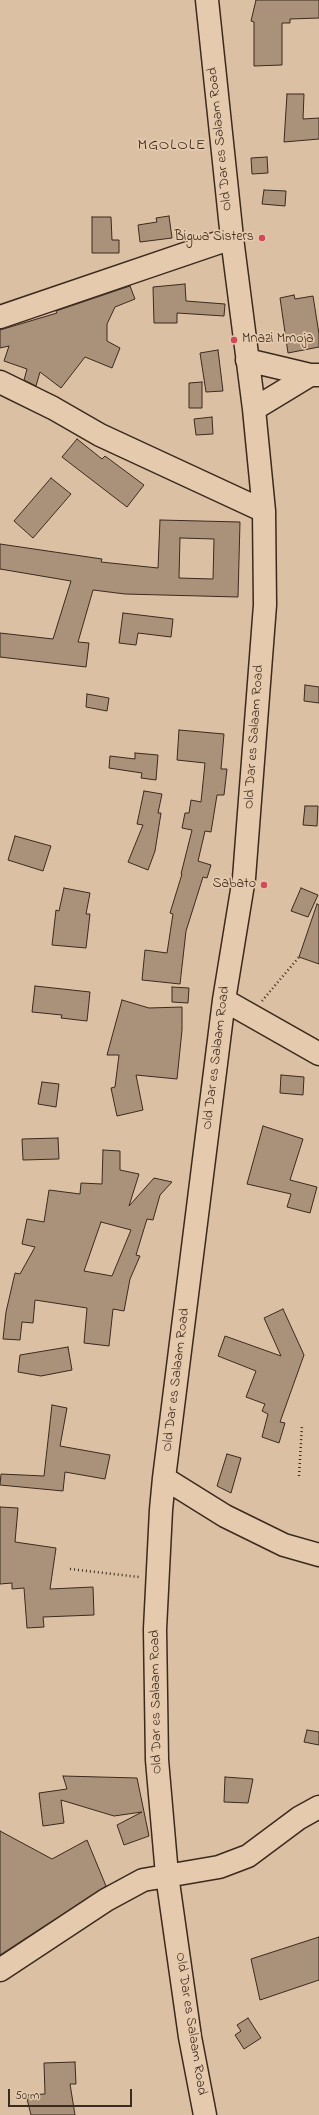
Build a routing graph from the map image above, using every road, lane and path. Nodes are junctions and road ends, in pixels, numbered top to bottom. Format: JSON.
{"nodes":[{"id":1,"x":208,"y":0,"type":"edge"},
{"id":2,"x":232,"y":238,"type":"junction"},
{"id":3,"x":0,"y":317,"type":"edge"},
{"id":4,"x":247,"y":360,"type":"junction"},
{"id":5,"x":315,"y":375,"type":"edge"},
{"id":6,"x":0,"y":382,"type":"edge"},
{"id":7,"x":254,"y":409,"type":"junction"},
{"id":8,"x":264,"y":511,"type":"junction"},
{"id":9,"x":299,"y":957,"type":"dead end"},
{"id":10,"x":224,"y":1000,"type":"junction"},
{"id":11,"x":250,"y":1015,"type":"junction"},
{"id":12,"x":319,"y":1054,"type":"edge"},
{"id":13,"x":302,"y":1425,"type":"dead end"},
{"id":14,"x":299,"y":1476,"type":"dead end"},
{"id":15,"x":164,"y":1478,"type":"junction"},
{"id":16,"x":319,"y":1555,"type":"edge"},
{"id":17,"x":70,"y":1569,"type":"dead end"},
{"id":18,"x":158,"y":1578,"type":"junction"},
{"id":19,"x":319,"y":1807,"type":"edge"},
{"id":20,"x":167,"y":1875,"type":"junction"},
{"id":21,"x":0,"y":1970,"type":"edge"},
{"id":22,"x":205,"y":2115,"type":"edge"}],
"edges":[{"from":1,"to":2,"type":"street","name":"Old Dar es Salaam Road"},
{"from":2,"to":3,"type":"street"},
{"from":2,"to":4,"type":"street","name":"Old Dar es Salaam Road"},
{"from":4,"to":5,"type":"street"},
{"from":4,"to":7,"type":"street","name":"Old Dar es Salaam Road"},
{"from":5,"to":7,"type":"street"},
{"from":6,"to":8,"type":"street"},
{"from":7,"to":8,"type":"street","name":"Old Dar es Salaam Road"},
{"from":8,"to":10,"type":"street","name":"Old Dar es Salaam Road"},
{"from":9,"to":11,"type":"path"},
{"from":10,"to":11,"type":"street"},
{"from":10,"to":15,"type":"street","name":"Old Dar es Salaam Road"},
{"from":11,"to":12,"type":"street"},
{"from":13,"to":14,"type":"path"},
{"from":15,"to":16,"type":"street"},
{"from":15,"to":18,"type":"street","name":"Old Dar es Salaam Road"},
{"from":17,"to":18,"type":"path"},
{"from":18,"to":20,"type":"street","name":"Old Dar es Salaam Road"},
{"from":19,"to":20,"type":"street"},
{"from":20,"to":21,"type":"street"},
{"from":20,"to":22,"type":"street","name":"Old Dar es Salaam Road"}]}
